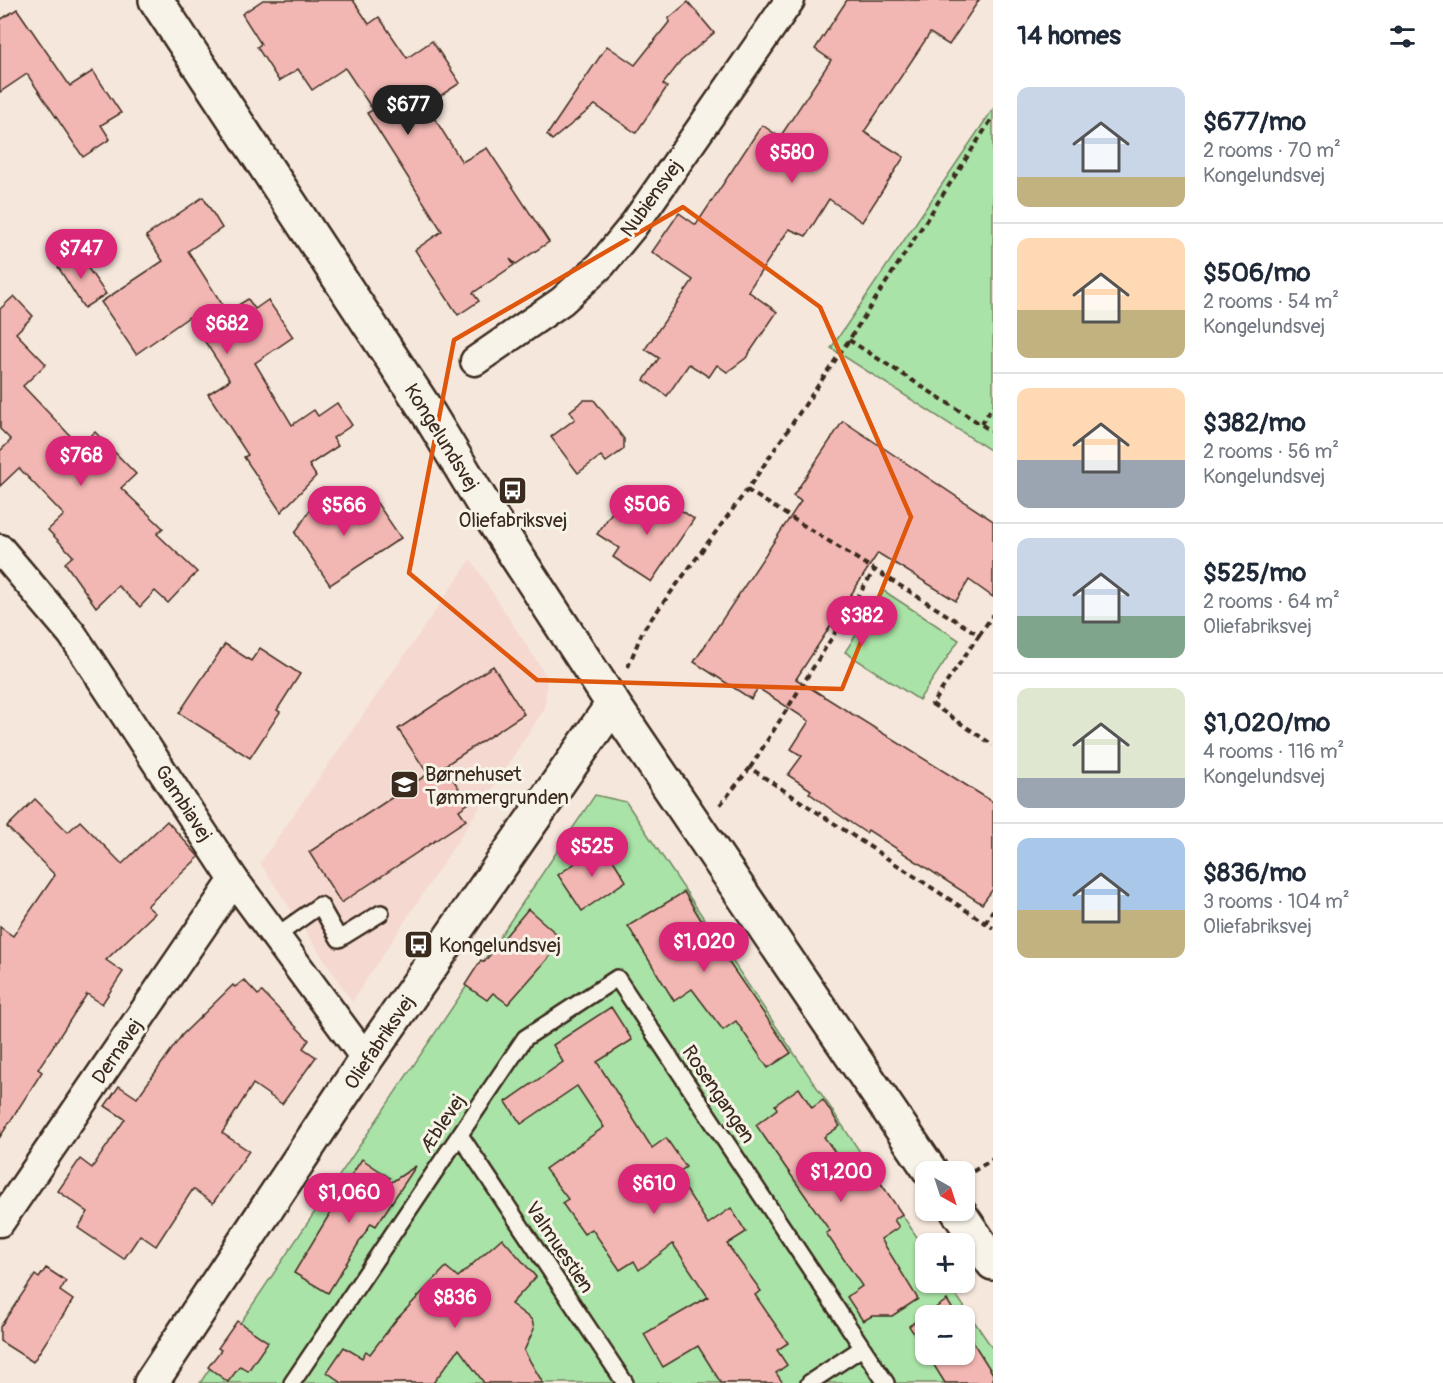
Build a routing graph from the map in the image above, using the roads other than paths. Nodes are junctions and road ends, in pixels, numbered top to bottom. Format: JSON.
{"nodes":[{"id":1,"x":156,"y":0,"type":"edge"},
{"id":2,"x":790,"y":0,"type":"edge"},
{"id":3,"x":475,"y":361,"type":"dead end"},
{"id":4,"x":0,"y":549,"type":"edge"},
{"id":5,"x":613,"y":704,"type":"junction"},
{"id":6,"x":234,"y":880,"type":"junction"},
{"id":7,"x":381,"y":914,"type":"dead end"},
{"id":8,"x":276,"y":936,"type":"junction"},
{"id":9,"x":617,"y":978,"type":"joint"},
{"id":10,"x":366,"y":1059,"type":"junction"},
{"id":11,"x":460,"y":1135,"type":"junction"},
{"id":12,"x":923,"y":1161,"type":"edge"},
{"id":13,"x":964,"y":1221,"type":"edge"},
{"id":14,"x":0,"y":1222,"type":"edge"},
{"id":15,"x":993,"y":1263,"type":"edge"},
{"id":16,"x":862,"y":1348,"type":"junction"},
{"id":17,"x":151,"y":1383,"type":"edge"},
{"id":18,"x":292,"y":1383,"type":"edge"},
{"id":19,"x":625,"y":1383,"type":"edge"},
{"id":20,"x":809,"y":1383,"type":"edge"},
{"id":21,"x":886,"y":1383,"type":"edge"}],
"edges":[{"from":1,"to":5,"type":"street","name":"Kongelundsvej"},
{"from":2,"to":3,"type":"street","name":"Nubiensvej"},
{"from":4,"to":6,"type":"street","name":"Gambiavej"},
{"from":5,"to":10,"type":"street","name":"Oliefabriksvej"},
{"from":5,"to":12,"type":"street","name":"Kongelundsvej"},
{"from":6,"to":8,"type":"street","name":"Gambiavej"},
{"from":6,"to":14,"type":"street","name":"Dernavej"},
{"from":7,"to":8,"type":"lane"},
{"from":8,"to":10,"type":"street","name":"Gambiavej"},
{"from":9,"to":11,"type":"lane","name":"Æblevej"},
{"from":9,"to":16,"type":"lane","name":"Rosengangen"},
{"from":10,"to":17,"type":"street","name":"Oliefabriksvej"},
{"from":11,"to":18,"type":"lane","name":"Æblevej"},
{"from":11,"to":19,"type":"lane","name":"Valmuestien"},
{"from":13,"to":15,"type":"street"},
{"from":16,"to":20,"type":"lane"},
{"from":16,"to":21,"type":"lane","name":"Rosengangen"}]}
